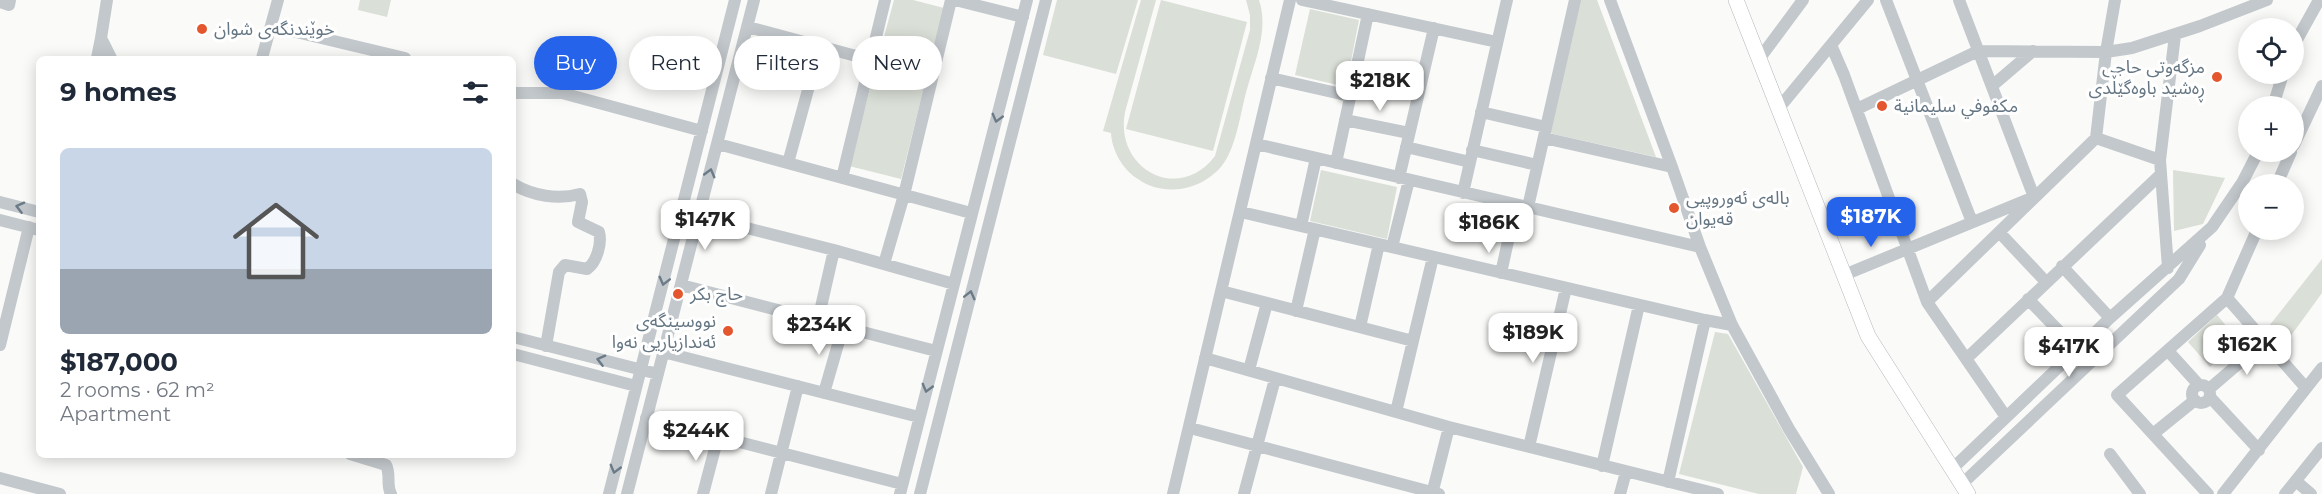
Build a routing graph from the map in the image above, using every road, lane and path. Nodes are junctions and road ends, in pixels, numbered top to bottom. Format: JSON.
{"nodes":[{"id":1,"x":10,"y":0,"type":"edge"},
{"id":2,"x":107,"y":0,"type":"edge"},
{"id":3,"x":278,"y":0,"type":"edge"},
{"id":4,"x":735,"y":0,"type":"edge"},
{"id":5,"x":754,"y":0,"type":"edge"},
{"id":6,"x":885,"y":0,"type":"edge"},
{"id":7,"x":951,"y":0,"type":"edge"},
{"id":8,"x":955,"y":0,"type":"edge"},
{"id":9,"x":1027,"y":0,"type":"edge"},
{"id":10,"x":1046,"y":0,"type":"edge"},
{"id":11,"x":1290,"y":0,"type":"edge"},
{"id":12,"x":1302,"y":0,"type":"edge"},
{"id":13,"x":1507,"y":0,"type":"edge"},
{"id":14,"x":1575,"y":0,"type":"edge"},
{"id":15,"x":1610,"y":0,"type":"edge"},
{"id":16,"x":1736,"y":0,"type":"edge"},
{"id":17,"x":1803,"y":0,"type":"edge"},
{"id":18,"x":1886,"y":0,"type":"edge"},
{"id":19,"x":1959,"y":0,"type":"edge"},
{"id":20,"x":2115,"y":0,"type":"edge"},
{"id":21,"x":2267,"y":0,"type":"edge"},
{"id":22,"x":2319,"y":0,"type":"edge"},
{"id":23,"x":0,"y":2,"type":"edge"},
{"id":24,"x":1861,"y":2,"type":"edge"},
{"id":25,"x":1327,"y":3,"type":"edge"},
{"id":26,"x":1368,"y":14,"type":"junction"},
{"id":27,"x":1023,"y":17,"type":"junction"},
{"id":28,"x":271,"y":27,"type":"junction"},
{"id":29,"x":748,"y":27,"type":"junction"},
{"id":30,"x":2304,"y":27,"type":"edge"},
{"id":31,"x":1434,"y":28,"type":"junction"},
{"id":32,"x":2175,"y":35,"type":"junction"},
{"id":33,"x":782,"y":36,"type":"edge"},
{"id":34,"x":877,"y":36,"type":"edge"},
{"id":35,"x":101,"y":38,"type":"junction"},
{"id":36,"x":1497,"y":42,"type":"junction"},
{"id":37,"x":1831,"y":45,"type":"junction"},
{"id":38,"x":1978,"y":51,"type":"junction"},
{"id":39,"x":2033,"y":51,"type":"junction"},
{"id":40,"x":2106,"y":52,"type":"junction"},
{"id":41,"x":97,"y":56,"type":"edge"},
{"id":42,"x":110,"y":56,"type":"edge"},
{"id":43,"x":263,"y":56,"type":"edge"},
{"id":44,"x":396,"y":56,"type":"edge"},
{"id":45,"x":1760,"y":58,"type":"junction"},
{"id":46,"x":1010,"y":71,"type":"junction"},
{"id":47,"x":1026,"y":75,"type":"junction"},
{"id":48,"x":1271,"y":78,"type":"junction"},
{"id":49,"x":1916,"y":81,"type":"junction"},
{"id":50,"x":1992,"y":86,"type":"junction"},
{"id":51,"x":2322,"y":86,"type":"edge"},
{"id":52,"x":808,"y":90,"type":"edge"},
{"id":53,"x":864,"y":90,"type":"edge"},
{"id":54,"x":516,"y":93,"type":"edge"},
{"id":55,"x":1350,"y":96,"type":"junction"},
{"id":56,"x":1779,"y":108,"type":"junction"},
{"id":57,"x":1857,"y":110,"type":"junction"},
{"id":58,"x":1481,"y":112,"type":"junction"},
{"id":59,"x":1345,"y":120,"type":"junction"},
{"id":60,"x":2304,"y":124,"type":"edge"},
{"id":61,"x":702,"y":131,"type":"junction"},
{"id":62,"x":1545,"y":132,"type":"junction"},
{"id":63,"x":1409,"y":133,"type":"junction"},
{"id":64,"x":2096,"y":138,"type":"junction"},
{"id":65,"x":718,"y":144,"type":"junction"},
{"id":66,"x":1256,"y":144,"type":"junction"},
{"id":67,"x":1406,"y":147,"type":"junction"},
{"id":68,"x":1471,"y":156,"type":"junction"},
{"id":69,"x":1316,"y":159,"type":"junction"},
{"id":70,"x":2160,"y":160,"type":"junction"},
{"id":71,"x":2253,"y":162,"type":"edge"},
{"id":72,"x":788,"y":163,"type":"junction"},
{"id":73,"x":1336,"y":163,"type":"junction"},
{"id":74,"x":1538,"y":165,"type":"junction"},
{"id":75,"x":1672,"y":167,"type":"junction"},
{"id":76,"x":2160,"y":175,"type":"junction"},
{"id":77,"x":842,"y":178,"type":"junction"},
{"id":78,"x":1404,"y":179,"type":"junction"},
{"id":79,"x":516,"y":186,"type":"edge"},
{"id":80,"x":1462,"y":193,"type":"junction"},
{"id":81,"x":904,"y":195,"type":"junction"},
{"id":82,"x":2034,"y":197,"type":"junction"},
{"id":83,"x":0,"y":202,"type":"edge"},
{"id":84,"x":1522,"y":206,"type":"junction"},
{"id":85,"x":36,"y":211,"type":"edge"},
{"id":86,"x":1241,"y":212,"type":"junction"},
{"id":87,"x":971,"y":213,"type":"junction"},
{"id":88,"x":699,"y":216,"type":"junction"},
{"id":89,"x":0,"y":220,"type":"edge"},
{"id":90,"x":1972,"y":222,"type":"junction"},
{"id":91,"x":1301,"y":226,"type":"junction"},
{"id":92,"x":2212,"y":227,"type":"junction"},
{"id":93,"x":34,"y":229,"type":"edge"},
{"id":94,"x":1315,"y":229,"type":"junction"},
{"id":95,"x":1999,"y":232,"type":"junction"},
{"id":96,"x":2253,"y":240,"type":"edge"},
{"id":97,"x":1386,"y":246,"type":"junction"},
{"id":98,"x":1700,"y":247,"type":"junction"},
{"id":99,"x":1909,"y":248,"type":"junction"},
{"id":100,"x":834,"y":250,"type":"junction"},
{"id":101,"x":1434,"y":257,"type":"junction"},
{"id":102,"x":884,"y":264,"type":"junction"},
{"id":103,"x":2062,"y":266,"type":"junction"},
{"id":104,"x":2168,"y":268,"type":"junction"},
{"id":105,"x":1501,"y":273,"type":"junction"},
{"id":106,"x":1844,"y":275,"type":"junction"},
{"id":107,"x":2046,"y":282,"type":"junction"},
{"id":108,"x":954,"y":284,"type":"junction"},
{"id":109,"x":681,"y":285,"type":"junction"},
{"id":110,"x":1566,"y":288,"type":"junction"},
{"id":111,"x":1221,"y":291,"type":"junction"},
{"id":112,"x":2227,"y":298,"type":"junction"},
{"id":113,"x":2028,"y":299,"type":"junction"},
{"id":114,"x":1927,"y":302,"type":"junction"},
{"id":115,"x":1267,"y":303,"type":"junction"},
{"id":116,"x":1639,"y":305,"type":"junction"},
{"id":117,"x":1296,"y":311,"type":"junction"},
{"id":118,"x":2110,"y":318,"type":"junction"},
{"id":119,"x":818,"y":320,"type":"junction"},
{"id":120,"x":945,"y":320,"type":"junction"},
{"id":121,"x":1705,"y":320,"type":"junction"},
{"id":122,"x":962,"y":324,"type":"junction"},
{"id":123,"x":1732,"y":325,"type":"junction"},
{"id":124,"x":843,"y":327,"type":"junction"},
{"id":125,"x":1360,"y":327,"type":"junction"},
{"id":126,"x":516,"y":338,"type":"edge"},
{"id":127,"x":1413,"y":341,"type":"junction"},
{"id":128,"x":2265,"y":341,"type":"junction"},
{"id":129,"x":0,"y":345,"type":"edge"},
{"id":130,"x":546,"y":346,"type":"junction"},
{"id":131,"x":2077,"y":350,"type":"junction"},
{"id":132,"x":936,"y":351,"type":"junction"},
{"id":133,"x":663,"y":352,"type":"junction"},
{"id":134,"x":2169,"y":352,"type":"junction"},
{"id":135,"x":516,"y":355,"type":"edge"},
{"id":136,"x":1205,"y":358,"type":"junction"},
{"id":137,"x":1966,"y":359,"type":"junction"},
{"id":138,"x":2322,"y":368,"type":"edge"},
{"id":139,"x":641,"y":370,"type":"junction"},
{"id":140,"x":1249,"y":370,"type":"junction"},
{"id":141,"x":658,"y":374,"type":"junction"},
{"id":142,"x":1275,"y":379,"type":"junction"},
{"id":143,"x":636,"y":386,"type":"junction"},
{"id":144,"x":798,"y":386,"type":"junction"},
{"id":145,"x":2306,"y":388,"type":"junction"},
{"id":146,"x":2206,"y":390,"type":"junction"},
{"id":147,"x":824,"y":393,"type":"junction"},
{"id":148,"x":1396,"y":412,"type":"junction"},
{"id":149,"x":919,"y":417,"type":"junction"},
{"id":150,"x":2006,"y":417,"type":"junction"},
{"id":151,"x":646,"y":418,"type":"junction"},
{"id":152,"x":1449,"y":427,"type":"junction"},
{"id":153,"x":1190,"y":428,"type":"junction"},
{"id":154,"x":2153,"y":434,"type":"junction"},
{"id":155,"x":718,"y":437,"type":"junction"},
{"id":156,"x":1257,"y":446,"type":"junction"},
{"id":157,"x":1528,"y":447,"type":"junction"},
{"id":158,"x":2322,"y":448,"type":"edge"},
{"id":159,"x":2259,"y":450,"type":"junction"},
{"id":160,"x":780,"y":454,"type":"junction"},
{"id":161,"x":2110,"y":454,"type":"dead end"},
{"id":162,"x":363,"y":458,"type":"edge"},
{"id":163,"x":1602,"y":466,"type":"junction"},
{"id":164,"x":1952,"y":469,"type":"junction"},
{"id":165,"x":1626,"y":472,"type":"junction"},
{"id":166,"x":0,"y":478,"type":"edge"},
{"id":167,"x":2296,"y":481,"type":"junction"},
{"id":168,"x":1668,"y":482,"type":"junction"},
{"id":169,"x":901,"y":489,"type":"edge"},
{"id":170,"x":1965,"y":489,"type":"edge"},
{"id":171,"x":1434,"y":493,"type":"edge"},
{"id":172,"x":60,"y":494,"type":"edge"},
{"id":173,"x":392,"y":494,"type":"edge"},
{"id":174,"x":609,"y":494,"type":"edge"},
{"id":175,"x":627,"y":494,"type":"edge"},
{"id":176,"x":703,"y":494,"type":"edge"},
{"id":177,"x":771,"y":494,"type":"edge"},
{"id":178,"x":920,"y":494,"type":"edge"},
{"id":179,"x":1173,"y":494,"type":"edge"},
{"id":180,"x":1244,"y":494,"type":"edge"},
{"id":181,"x":1620,"y":494,"type":"edge"},
{"id":182,"x":1718,"y":494,"type":"edge"},
{"id":183,"x":1829,"y":494,"type":"edge"},
{"id":184,"x":2140,"y":494,"type":"edge"},
{"id":185,"x":2208,"y":494,"type":"edge"},
{"id":186,"x":2223,"y":494,"type":"edge"},
{"id":187,"x":2285,"y":494,"type":"edge"},
{"id":188,"x":2311,"y":494,"type":"edge"}],
"edges":[{"from":1,"to":23,"type":"street"},
{"from":2,"to":35,"type":"street"},
{"from":3,"to":28,"type":"street"},
{"from":4,"to":61,"type":"street"},
{"from":5,"to":29,"type":"street"},
{"from":6,"to":34,"type":"street"},
{"from":7,"to":81,"type":"street"},
{"from":8,"to":27,"type":"street"},
{"from":9,"to":27,"type":"street"},
{"from":10,"to":47,"type":"street"},
{"from":11,"to":48,"type":"street"},
{"from":12,"to":25,"type":"street"},
{"from":13,"to":36,"type":"street"},
{"from":14,"to":62,"type":"street"},
{"from":15,"to":75,"type":"street"},
{"from":16,"to":45,"type":"main road"},
{"from":17,"to":45,"type":"street"},
{"from":18,"to":49,"type":"street"},
{"from":19,"to":38,"type":"street"},
{"from":20,"to":40,"type":"street"},
{"from":21,"to":32,"type":"street"},
{"from":22,"to":30,"type":"street"},
{"from":24,"to":37,"type":"street"},
{"from":25,"to":26,"type":"street"},
{"from":26,"to":31,"type":"street"},
{"from":26,"to":55,"type":"street"},
{"from":27,"to":46,"type":"street"},
{"from":28,"to":43,"type":"street"},
{"from":28,"to":44,"type":"street"},
{"from":29,"to":33,"type":"street"},
{"from":29,"to":65,"type":"street"},
{"from":31,"to":36,"type":"street"},
{"from":31,"to":63,"type":"street"},
{"from":32,"to":40,"type":"street"},
{"from":32,"to":70,"type":"street"},
{"from":35,"to":41,"type":"street"},
{"from":35,"to":42,"type":"street"},
{"from":36,"to":58,"type":"street"},
{"from":37,"to":56,"type":"street"},
{"from":37,"to":57,"type":"street"},
{"from":38,"to":39,"type":"street"},
{"from":38,"to":49,"type":"street"},
{"from":38,"to":50,"type":"street"},
{"from":39,"to":40,"type":"street"},
{"from":39,"to":50,"type":"street"},
{"from":40,"to":64,"type":"street"},
{"from":45,"to":56,"type":"main road"},
{"from":46,"to":47,"type":"street"},
{"from":46,"to":87,"type":"street","one_way":true},
{"from":122,"to":47,"type":"street","one_way":true},
{"from":48,"to":55,"type":"street"},
{"from":48,"to":66,"type":"street"},
{"from":49,"to":57,"type":"street"},
{"from":49,"to":90,"type":"street"},
{"from":50,"to":82,"type":"street"},
{"from":51,"to":60,"type":"street"},
{"from":52,"to":72,"type":"street"},
{"from":53,"to":77,"type":"street"},
{"from":54,"to":61,"type":"street"},
{"from":55,"to":59,"type":"street"},
{"from":56,"to":106,"type":"main road"},
{"from":57,"to":99,"type":"street"},
{"from":58,"to":62,"type":"street"},
{"from":58,"to":68,"type":"street"},
{"from":59,"to":63,"type":"street"},
{"from":59,"to":73,"type":"street"},
{"from":61,"to":139,"type":"street","one_way":true},
{"from":62,"to":74,"type":"street"},
{"from":62,"to":75,"type":"street"},
{"from":63,"to":67,"type":"street"},
{"from":64,"to":70,"type":"street"},
{"from":64,"to":82,"type":"street"},
{"from":65,"to":72,"type":"street"},
{"from":88,"to":65,"type":"street","one_way":true},
{"from":66,"to":69,"type":"street"},
{"from":66,"to":86,"type":"street"},
{"from":67,"to":68,"type":"street"},
{"from":67,"to":78,"type":"street"},
{"from":68,"to":74,"type":"street"},
{"from":68,"to":80,"type":"street"},
{"from":69,"to":73,"type":"street"},
{"from":69,"to":91,"type":"street"},
{"from":70,"to":76,"type":"street"},
{"from":71,"to":92,"type":"street"},
{"from":72,"to":77,"type":"street"},
{"from":73,"to":78,"type":"street"},
{"from":74,"to":84,"type":"street"},
{"from":75,"to":98,"type":"street"},
{"from":76,"to":103,"type":"street"},
{"from":76,"to":104,"type":"street"},
{"from":77,"to":81,"type":"street"},
{"from":78,"to":80,"type":"street"},
{"from":78,"to":97,"type":"street"},
{"from":79,"to":130,"type":"street"},
{"from":80,"to":84,"type":"street"},
{"from":81,"to":87,"type":"street"},
{"from":81,"to":102,"type":"street"},
{"from":82,"to":90,"type":"street"},
{"from":82,"to":95,"type":"street"},
{"from":85,"to":83,"type":"street","one_way":true},
{"from":84,"to":98,"type":"street"},
{"from":84,"to":105,"type":"street"},
{"from":86,"to":91,"type":"street"},
{"from":86,"to":111,"type":"street"},
{"from":87,"to":108,"type":"street"},
{"from":88,"to":100,"type":"street"},
{"from":88,"to":109,"type":"street"},
{"from":89,"to":93,"type":"street"},
{"from":90,"to":99,"type":"street"},
{"from":91,"to":94,"type":"street"},
{"from":92,"to":104,"type":"street"},
{"from":92,"to":170,"type":"street"},
{"from":93,"to":129,"type":"street"},
{"from":94,"to":97,"type":"street"},
{"from":94,"to":117,"type":"street"},
{"from":95,"to":107,"type":"street"},
{"from":95,"to":114,"type":"street"},
{"from":96,"to":112,"type":"street"},
{"from":97,"to":101,"type":"street"},
{"from":97,"to":125,"type":"street"},
{"from":98,"to":123,"type":"street"},
{"from":99,"to":106,"type":"street"},
{"from":99,"to":114,"type":"street"},
{"from":100,"to":102,"type":"street"},
{"from":100,"to":119,"type":"street"},
{"from":101,"to":105,"type":"street"},
{"from":101,"to":127,"type":"street"},
{"from":102,"to":108,"type":"street"},
{"from":103,"to":107,"type":"street"},
{"from":103,"to":118,"type":"street"},
{"from":104,"to":118,"type":"street"},
{"from":105,"to":110,"type":"street"},
{"from":106,"to":164,"type":"main road"},
{"from":107,"to":113,"type":"street"},
{"from":108,"to":120,"type":"street"},
{"from":109,"to":119,"type":"street"},
{"from":109,"to":133,"type":"street"},
{"from":110,"to":116,"type":"street"},
{"from":110,"to":157,"type":"street"},
{"from":111,"to":115,"type":"street"},
{"from":111,"to":136,"type":"street"},
{"from":112,"to":128,"type":"street"},
{"from":112,"to":134,"type":"street"},
{"from":113,"to":131,"type":"street"},
{"from":113,"to":137,"type":"street"},
{"from":114,"to":137,"type":"street"},
{"from":115,"to":117,"type":"street"},
{"from":115,"to":140,"type":"street"},
{"from":116,"to":121,"type":"street"},
{"from":116,"to":163,"type":"street"},
{"from":117,"to":125,"type":"street"},
{"from":118,"to":131,"type":"street"},
{"from":119,"to":124,"type":"street"},
{"from":120,"to":122,"type":"street"},
{"from":120,"to":132,"type":"street"},
{"from":121,"to":123,"type":"street"},
{"from":121,"to":168,"type":"street"},
{"from":122,"to":178,"type":"street"},
{"from":123,"to":183,"type":"street"},
{"from":124,"to":132,"type":"street"},
{"from":124,"to":147,"type":"street"},
{"from":125,"to":127,"type":"street"},
{"from":126,"to":130,"type":"street"},
{"from":127,"to":148,"type":"street"},
{"from":128,"to":145,"type":"street"},
{"from":128,"to":146,"type":"street"},
{"from":139,"to":130,"type":"street","one_way":true},
{"from":131,"to":150,"type":"street"},
{"from":132,"to":149,"type":"street","one_way":true},
{"from":133,"to":141,"type":"street"},
{"from":133,"to":144,"type":"street"},
{"from":134,"to":146,"type":"street"},
{"from":134,"to":154,"type":"street"},
{"from":135,"to":143,"type":"street"},
{"from":136,"to":140,"type":"street"},
{"from":136,"to":153,"type":"street"},
{"from":137,"to":150,"type":"street"},
{"from":138,"to":145,"type":"street"},
{"from":139,"to":141,"type":"street"},
{"from":139,"to":143,"type":"street"},
{"from":140,"to":142,"type":"street"},
{"from":141,"to":151,"type":"street"},
{"from":142,"to":148,"type":"street"},
{"from":142,"to":156,"type":"street"},
{"from":143,"to":174,"type":"street","one_way":true},
{"from":144,"to":147,"type":"street"},
{"from":144,"to":160,"type":"street"},
{"from":145,"to":159,"type":"street"},
{"from":146,"to":154,"type":"street"},
{"from":146,"to":159,"type":"street"},
{"from":147,"to":149,"type":"street"},
{"from":148,"to":152,"type":"street"},
{"from":149,"to":169,"type":"street"},
{"from":150,"to":164,"type":"street"},
{"from":151,"to":155,"type":"street"},
{"from":151,"to":175,"type":"street"},
{"from":152,"to":157,"type":"street"},
{"from":152,"to":171,"type":"street"},
{"from":153,"to":156,"type":"street"},
{"from":153,"to":179,"type":"street"},
{"from":154,"to":185,"type":"street"},
{"from":155,"to":160,"type":"street"},
{"from":155,"to":176,"type":"street"},
{"from":156,"to":171,"type":"street"},
{"from":156,"to":180,"type":"street"},
{"from":157,"to":163,"type":"street"},
{"from":158,"to":167,"type":"street"},
{"from":159,"to":186,"type":"street"},
{"from":160,"to":169,"type":"street"},
{"from":160,"to":177,"type":"street"},
{"from":161,"to":184,"type":"street"},
{"from":162,"to":173,"type":"street"},
{"from":163,"to":165,"type":"street"},
{"from":164,"to":170,"type":"main road"},
{"from":165,"to":168,"type":"street"},
{"from":165,"to":181,"type":"street"},
{"from":166,"to":172,"type":"street"},
{"from":167,"to":187,"type":"street"},
{"from":167,"to":188,"type":"street"},
{"from":168,"to":182,"type":"street"}]}
